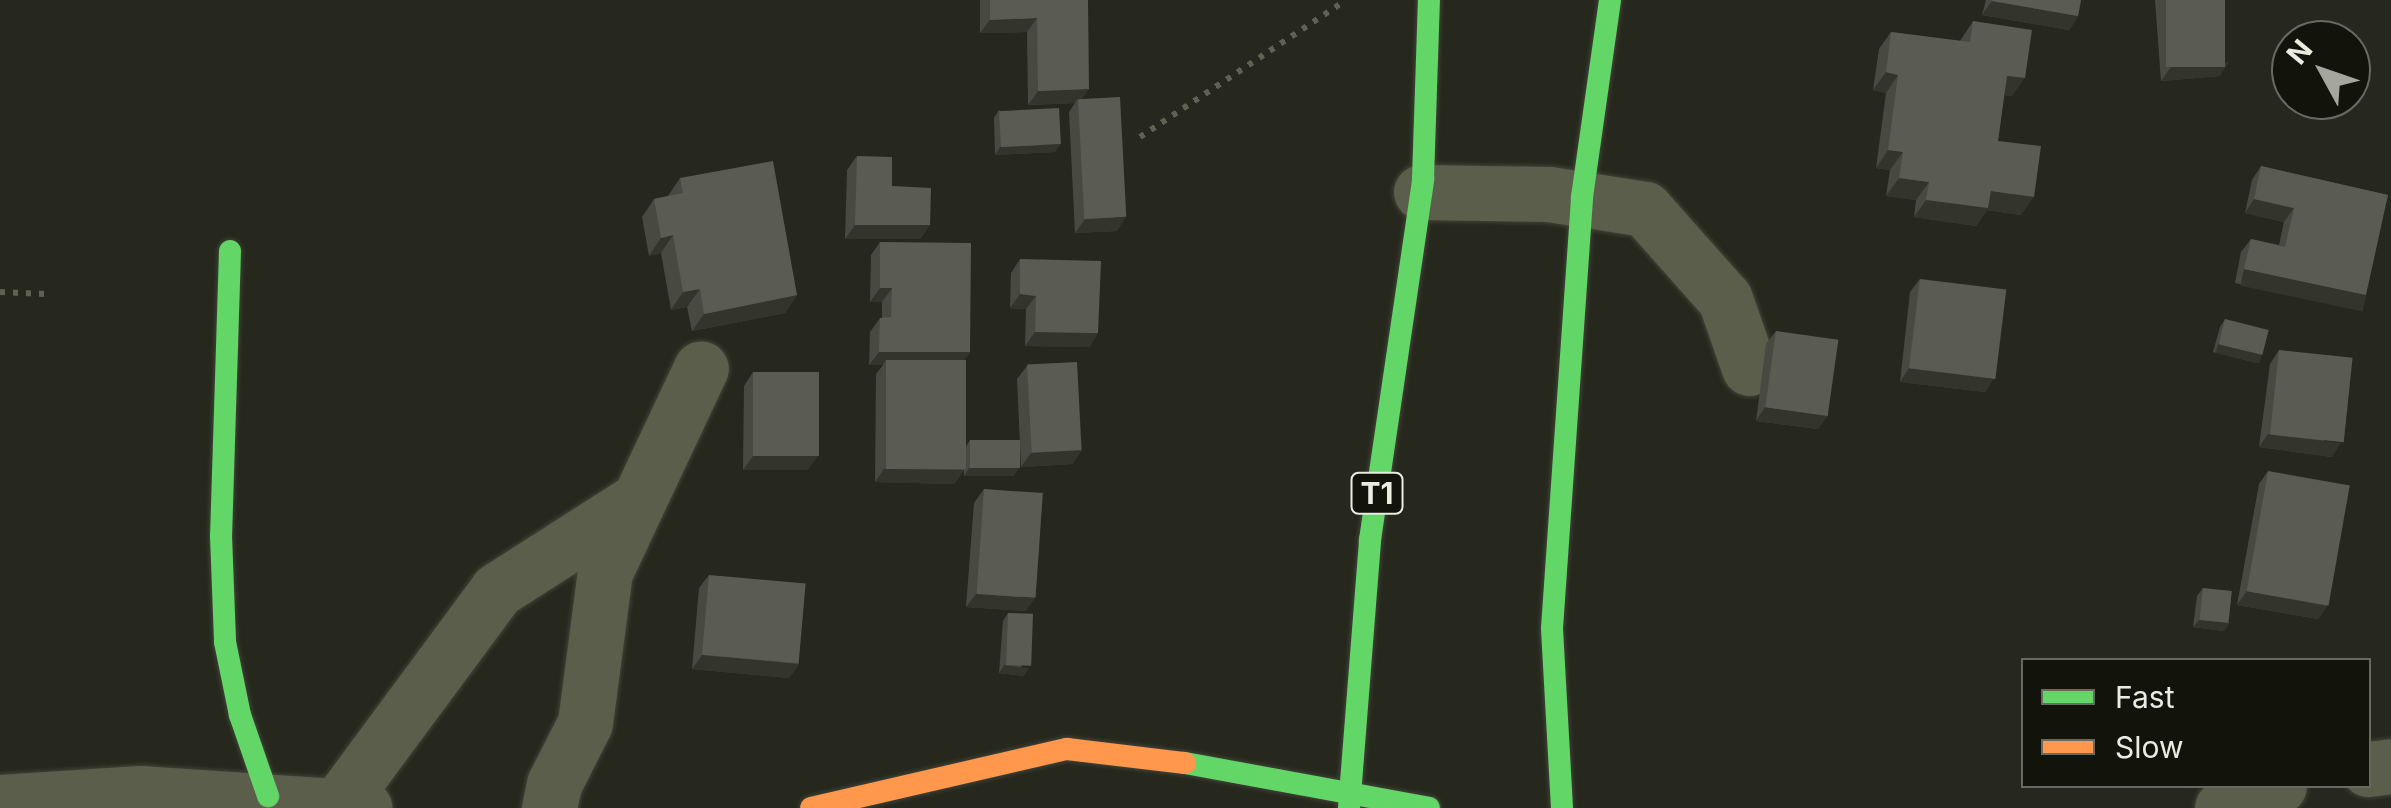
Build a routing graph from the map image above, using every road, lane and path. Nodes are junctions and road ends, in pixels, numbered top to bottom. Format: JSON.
{"nodes":[{"id":1,"x":1346,"y":0,"type":"edge"},
{"id":2,"x":1430,"y":0,"type":"edge"},
{"id":3,"x":1610,"y":0,"type":"edge"},
{"id":4,"x":1140,"y":137,"type":"dead end"},
{"id":5,"x":1421,"y":192,"type":"junction"},
{"id":6,"x":1582,"y":197,"type":"junction"},
{"id":7,"x":230,"y":252,"type":"dead end"},
{"id":8,"x":0,"y":292,"type":"edge"},
{"id":9,"x":46,"y":294,"type":"dead end"},
{"id":10,"x":701,"y":368,"type":"dead end"},
{"id":11,"x":1749,"y":368,"type":"dead end"},
{"id":12,"x":638,"y":500,"type":"junction"},
{"id":13,"x":2274,"y":788,"type":"edge"},
{"id":14,"x":268,"y":796,"type":"junction"},
{"id":15,"x":1350,"y":798,"type":"edge"},
{"id":16,"x":0,"y":802,"type":"edge"},
{"id":17,"x":351,"y":806,"type":"edge"},
{"id":18,"x":549,"y":808,"type":"edge"},
{"id":19,"x":811,"y":808,"type":"edge"},
{"id":20,"x":1429,"y":808,"type":"edge"},
{"id":21,"x":1562,"y":808,"type":"edge"},
{"id":22,"x":2222,"y":808,"type":"edge"}],
"edges":[{"from":1,"to":4,"type":"path"},
{"from":2,"to":5,"type":"main road","number":"T1"},
{"from":3,"to":6,"type":"main road"},
{"from":5,"to":6,"type":"street"},
{"from":5,"to":15,"type":"main road","number":"T1"},
{"from":6,"to":11,"type":"street"},
{"from":6,"to":21,"type":"main road"},
{"from":7,"to":14,"type":"main road"},
{"from":8,"to":9,"type":"path"},
{"from":10,"to":12,"type":"street"},
{"from":12,"to":17,"type":"street"},
{"from":12,"to":18,"type":"street"},
{"from":13,"to":22,"type":"street"},
{"from":14,"to":16,"type":"street"},
{"from":14,"to":17,"type":"street"},
{"from":15,"to":19,"type":"main road"},
{"from":15,"to":20,"type":"main road"}]}
